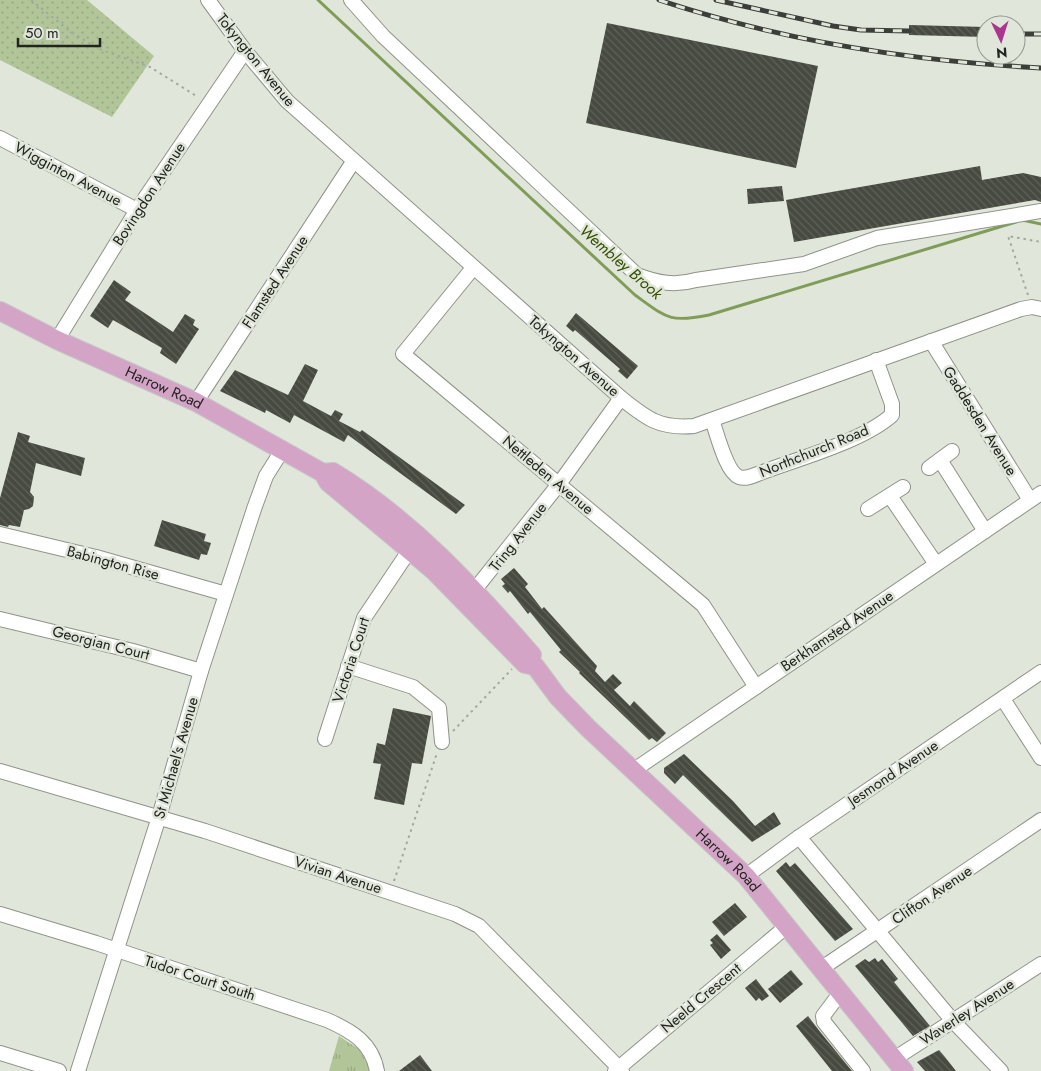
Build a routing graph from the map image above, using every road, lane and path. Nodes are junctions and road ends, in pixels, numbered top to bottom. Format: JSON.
{"nodes":[{"id":1,"x":31,"y":0,"type":"edge"},
{"id":2,"x":208,"y":0,"type":"edge"},
{"id":3,"x":351,"y":0,"type":"edge"},
{"id":4,"x":71,"y":32,"type":"junction"},
{"id":5,"x":58,"y":48,"type":"dead end"},
{"id":6,"x":245,"y":51,"type":"junction"},
{"id":7,"x":208,"y":104,"type":"junction"},
{"id":8,"x":0,"y":138,"type":"edge"},
{"id":9,"x":354,"y":162,"type":"junction"},
{"id":10,"x":137,"y":210,"type":"junction"},
{"id":11,"x":1041,"y":211,"type":"edge"},
{"id":12,"x":1041,"y":242,"type":"edge"},
{"id":13,"x":473,"y":268,"type":"junction"},
{"id":14,"x":1036,"y":308,"type":"edge"},
{"id":15,"x":0,"y":310,"type":"edge"},
{"id":16,"x":57,"y":340,"type":"junction"},
{"id":17,"x":930,"y":341,"type":"junction"},
{"id":18,"x":876,"y":360,"type":"junction"},
{"id":19,"x":621,"y":398,"type":"junction"},
{"id":20,"x":196,"y":402,"type":"junction"},
{"id":21,"x":712,"y":420,"type":"junction"},
{"id":22,"x":282,"y":449,"type":"junction"},
{"id":23,"x":952,"y":451,"type":"dead end"},
{"id":24,"x":559,"y":484,"type":"junction"},
{"id":25,"x":903,"y":488,"type":"dead end"},
{"id":26,"x":890,"y":496,"type":"junction"},
{"id":27,"x":1036,"y":497,"type":"edge"},
{"id":28,"x":868,"y":509,"type":"dead end"},
{"id":29,"x":986,"y":531,"type":"junction"},
{"id":30,"x":0,"y":534,"type":"edge"},
{"id":31,"x":414,"y":542,"type":"junction"},
{"id":32,"x":936,"y":564,"type":"junction"},
{"id":33,"x":226,"y":594,"type":"junction"},
{"id":34,"x":470,"y":596,"type":"junction"},
{"id":35,"x":0,"y":619,"type":"edge"},
{"id":36,"x":528,"y":663,"type":"junction"},
{"id":37,"x":348,"y":666,"type":"junction"},
{"id":38,"x":201,"y":671,"type":"junction"},
{"id":39,"x":1041,"y":672,"type":"edge"},
{"id":40,"x":756,"y":687,"type":"junction"},
{"id":41,"x":1003,"y":699,"type":"junction"},
{"id":42,"x":325,"y":739,"type":"dead end"},
{"id":43,"x":442,"y":742,"type":"junction"},
{"id":44,"x":1041,"y":758,"type":"edge"},
{"id":45,"x":634,"y":770,"type":"junction"},
{"id":46,"x":0,"y":771,"type":"edge"},
{"id":47,"x":159,"y":817,"type":"junction"},
{"id":48,"x":1041,"y":820,"type":"edge"},
{"id":49,"x":799,"y":837,"type":"junction"},
{"id":50,"x":746,"y":876,"type":"junction"},
{"id":51,"x":390,"y":892,"type":"junction"},
{"id":52,"x":0,"y":914,"type":"edge"},
{"id":53,"x":788,"y":926,"type":"junction"},
{"id":54,"x":879,"y":931,"type":"junction"},
{"id":55,"x":116,"y":950,"type":"junction"},
{"id":56,"x":1041,"y":964,"type":"edge"},
{"id":57,"x":822,"y":968,"type":"junction"},
{"id":58,"x":841,"y":992,"type":"junction"},
{"id":59,"x":953,"y":1021,"type":"junction"},
{"id":60,"x":0,"y":1054,"type":"edge"},
{"id":61,"x":899,"y":1065,"type":"edge"},
{"id":62,"x":619,"y":1070,"type":"edge"},
{"id":63,"x":59,"y":1071,"type":"edge"},
{"id":64,"x":78,"y":1071,"type":"edge"},
{"id":65,"x":377,"y":1071,"type":"edge"},
{"id":66,"x":863,"y":1071,"type":"edge"},
{"id":67,"x":1001,"y":1071,"type":"edge"}],
"edges":[{"from":1,"to":4,"type":"path"},
{"from":2,"to":6,"type":"street","name":"Tokyngton Avenue"},
{"from":3,"to":11,"type":"street"},
{"from":4,"to":5,"type":"path"},
{"from":4,"to":7,"type":"path"},
{"from":6,"to":7,"type":"street","name":"Bovingdon Avenue"},
{"from":6,"to":9,"type":"street","name":"Tokyngton Avenue"},
{"from":7,"to":10,"type":"street","name":"Bovingdon Avenue"},
{"from":8,"to":10,"type":"street","name":"Wigginton Avenue"},
{"from":9,"to":13,"type":"street","name":"Tokyngton Avenue"},
{"from":9,"to":20,"type":"street","name":"Flamsted Avenue"},
{"from":10,"to":16,"type":"street","name":"Bovingdon Avenue"},
{"from":12,"to":14,"type":"path"},
{"from":13,"to":19,"type":"street","name":"Tokyngton Avenue"},
{"from":13,"to":24,"type":"street","name":"Nettleden Avenue"},
{"from":14,"to":17,"type":"street","name":"Tokyngton Avenue"},
{"from":15,"to":16,"type":"main road","name":"Harrow Road"},
{"from":16,"to":20,"type":"main road","name":"Harrow Road"},
{"from":17,"to":18,"type":"street","name":"Tokyngton Avenue"},
{"from":17,"to":27,"type":"street","name":"Gaddesden Avenue"},
{"from":18,"to":21,"type":"street","name":"Tokyngton Avenue"},
{"from":18,"to":21,"type":"street","name":"Northchurch Road"},
{"from":19,"to":21,"type":"street","name":"Tokyngton Avenue"},
{"from":19,"to":24,"type":"street","name":"Tring Avenue"},
{"from":20,"to":22,"type":"main road","name":"Harrow Road"},
{"from":22,"to":31,"type":"main road","name":"Harrow Road"},
{"from":22,"to":33,"type":"street","name":"St Michael's Avenue"},
{"from":23,"to":29,"type":"street"},
{"from":24,"to":34,"type":"street","name":"Tring Avenue"},
{"from":24,"to":40,"type":"street","name":"Nettleden Avenue"},
{"from":25,"to":26,"type":"street"},
{"from":26,"to":28,"type":"street"},
{"from":26,"to":32,"type":"street"},
{"from":27,"to":29,"type":"street","name":"Berkhamsted Avenue"},
{"from":29,"to":32,"type":"street","name":"Berkhamsted Avenue"},
{"from":30,"to":33,"type":"street","name":"Babington Rise"},
{"from":31,"to":34,"type":"main road","name":"Harrow Road"},
{"from":31,"to":37,"type":"street","name":"Victoria Court"},
{"from":32,"to":40,"type":"street","name":"Berkhamsted Avenue"},
{"from":33,"to":38,"type":"street","name":"St Michael's Avenue"},
{"from":34,"to":36,"type":"main road","name":"Harrow Road"},
{"from":35,"to":38,"type":"street","name":"Georgian Court"},
{"from":36,"to":43,"type":"path"},
{"from":36,"to":45,"type":"main road","name":"Harrow Road"},
{"from":37,"to":42,"type":"street","name":"Victoria Court"},
{"from":37,"to":43,"type":"street"},
{"from":38,"to":47,"type":"street","name":"St Michael's Avenue"},
{"from":39,"to":41,"type":"street","name":"Jesmond Avenue"},
{"from":40,"to":45,"type":"street","name":"Berkhamsted Avenue"},
{"from":41,"to":44,"type":"street"},
{"from":41,"to":49,"type":"street","name":"Jesmond Avenue"},
{"from":43,"to":51,"type":"path"},
{"from":45,"to":50,"type":"main road","name":"Harrow Road"},
{"from":46,"to":47,"type":"street","name":"Vivian Avenue"},
{"from":47,"to":51,"type":"street","name":"Vivian Avenue"},
{"from":47,"to":55,"type":"street","name":"St Michael's Avenue"},
{"from":48,"to":54,"type":"street","name":"Clifton Avenue"},
{"from":49,"to":50,"type":"street","name":"Jesmond Avenue"},
{"from":49,"to":54,"type":"street"},
{"from":50,"to":53,"type":"main road","name":"Harrow Road"},
{"from":51,"to":62,"type":"street","name":"Vivian Avenue"},
{"from":52,"to":55,"type":"street","name":"Tudor Court South"},
{"from":53,"to":57,"type":"main road","name":"Harrow Road"},
{"from":53,"to":62,"type":"street","name":"Neeld Crescent"},
{"from":54,"to":57,"type":"street","name":"Clifton Avenue"},
{"from":54,"to":59,"type":"street"},
{"from":55,"to":64,"type":"street","name":"St Michael's Avenue"},
{"from":55,"to":65,"type":"street","name":"Tudor Court South"},
{"from":56,"to":59,"type":"street","name":"Waverley Avenue"},
{"from":57,"to":58,"type":"main road","name":"Harrow Road"},
{"from":58,"to":61,"type":"main road","name":"Harrow Road"},
{"from":58,"to":66,"type":"street"},
{"from":59,"to":61,"type":"street","name":"Waverley Avenue"},
{"from":59,"to":67,"type":"street"},
{"from":60,"to":63,"type":"street"}]}
